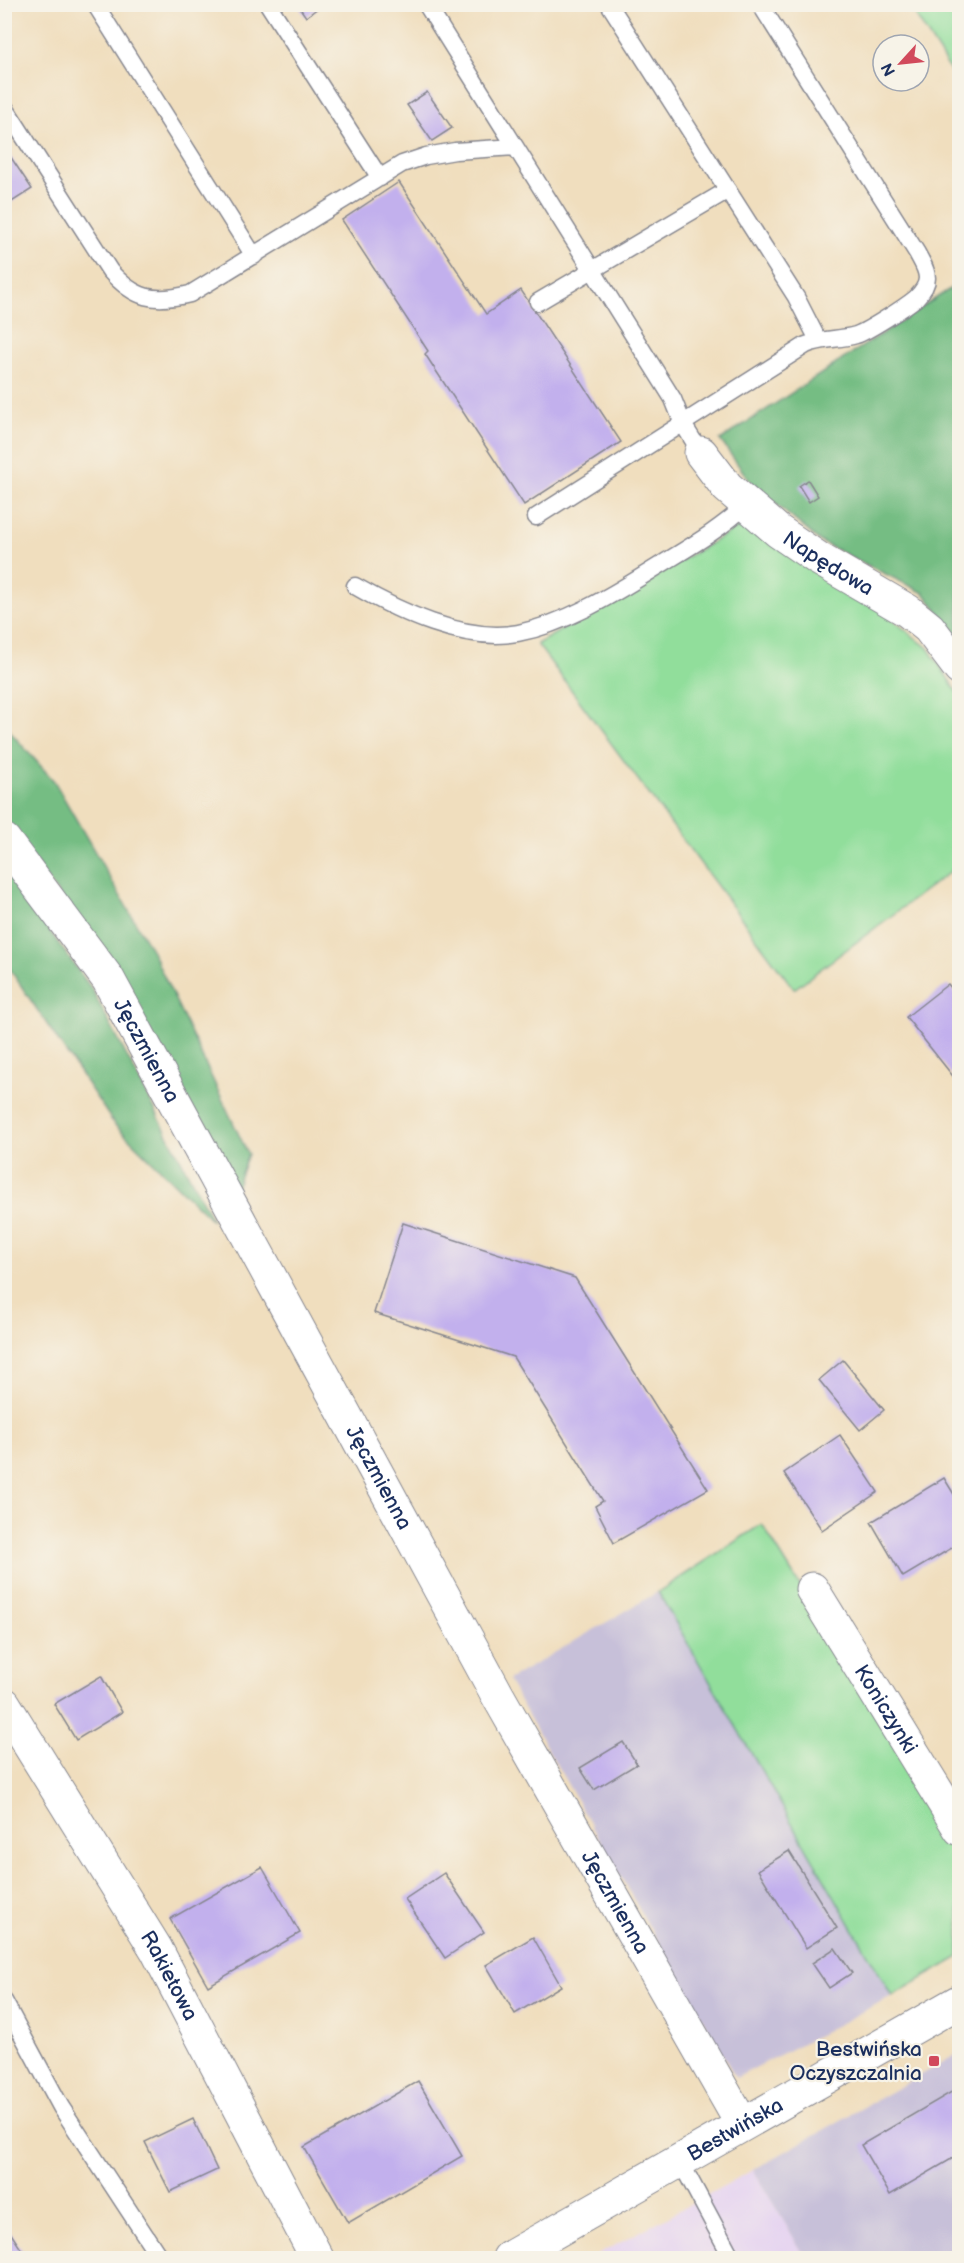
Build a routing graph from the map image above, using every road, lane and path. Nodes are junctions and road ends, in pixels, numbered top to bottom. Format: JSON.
{"nodes":[{"id":1,"x":95,"y":4,"type":"edge"},
{"id":2,"x":268,"y":4,"type":"edge"},
{"id":3,"x":426,"y":4,"type":"edge"},
{"id":4,"x":609,"y":4,"type":"edge"},
{"id":5,"x":760,"y":4,"type":"edge"},
{"id":6,"x":4,"y":106,"type":"edge"},
{"id":7,"x":515,"y":147,"type":"junction"},
{"id":8,"x":380,"y":178,"type":"junction"},
{"id":9,"x":728,"y":190,"type":"junction"},
{"id":10,"x":254,"y":256,"type":"junction"},
{"id":11,"x":592,"y":270,"type":"junction"},
{"id":12,"x":538,"y":302,"type":"dead end"},
{"id":13,"x":818,"y":340,"type":"junction"},
{"id":14,"x":684,"y":424,"type":"junction"},
{"id":15,"x":701,"y":453,"type":"joint"},
{"id":16,"x":746,"y":505,"type":"junction"},
{"id":17,"x":536,"y":517,"type":"dead end"},
{"id":18,"x":355,"y":586,"type":"dead end"},
{"id":19,"x":960,"y":669,"type":"edge"},
{"id":20,"x":4,"y":840,"type":"edge"},
{"id":21,"x":812,"y":1589,"type":"dead end"},
{"id":22,"x":4,"y":1704,"type":"edge"},
{"id":23,"x":960,"y":1829,"type":"edge"},
{"id":24,"x":4,"y":2001,"type":"edge"},
{"id":25,"x":960,"y":2001,"type":"edge"},
{"id":26,"x":742,"y":2124,"type":"junction"},
{"id":27,"x":680,"y":2161,"type":"junction"},
{"id":28,"x":160,"y":2259,"type":"edge"},
{"id":29,"x":317,"y":2259,"type":"edge"},
{"id":30,"x":509,"y":2259,"type":"edge"},
{"id":31,"x":732,"y":2259,"type":"edge"}],
"edges":[{"from":1,"to":10,"type":"lane"},
{"from":2,"to":8,"type":"lane"},
{"from":3,"to":7,"type":"lane"},
{"from":4,"to":9,"type":"lane"},
{"from":5,"to":13,"type":"lane"},
{"from":6,"to":10,"type":"lane"},
{"from":7,"to":8,"type":"lane"},
{"from":7,"to":11,"type":"lane"},
{"from":8,"to":10,"type":"lane"},
{"from":9,"to":11,"type":"lane"},
{"from":9,"to":13,"type":"lane"},
{"from":11,"to":12,"type":"lane"},
{"from":11,"to":14,"type":"lane"},
{"from":13,"to":14,"type":"lane"},
{"from":14,"to":15,"type":"lane"},
{"from":14,"to":17,"type":"lane"},
{"from":15,"to":16,"type":"street","name":"Napędowa"},
{"from":16,"to":18,"type":"lane"},
{"from":16,"to":19,"type":"street","name":"Napędowa"},
{"from":20,"to":26,"type":"street","name":"Jęczmienna"},
{"from":21,"to":23,"type":"street","name":"Koniczynki"},
{"from":22,"to":29,"type":"street","name":"Rakietowa"},
{"from":24,"to":28,"type":"lane"},
{"from":25,"to":26,"type":"street","name":"Bestwińska"},
{"from":26,"to":27,"type":"street","name":"Bestwińska"},
{"from":27,"to":30,"type":"street","name":"Bestwińska"},
{"from":27,"to":31,"type":"lane"}]}
